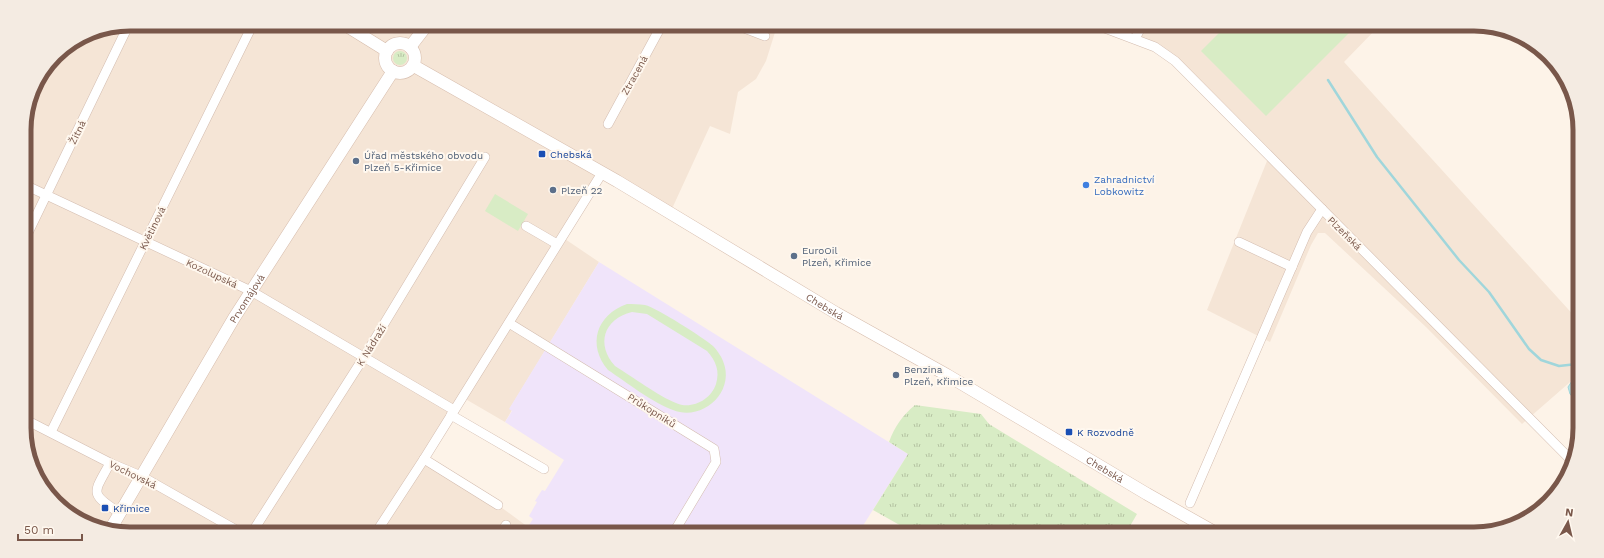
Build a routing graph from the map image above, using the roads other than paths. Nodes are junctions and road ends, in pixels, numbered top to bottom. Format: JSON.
{"nodes":[{"id":1,"x":126,"y":31,"type":"edge"},
{"id":2,"x":250,"y":31,"type":"edge"},
{"id":3,"x":355,"y":31,"type":"edge"},
{"id":4,"x":422,"y":31,"type":"edge"},
{"id":5,"x":658,"y":31,"type":"edge"},
{"id":6,"x":752,"y":31,"type":"edge"},
{"id":7,"x":1113,"y":31,"type":"edge"},
{"id":8,"x":1139,"y":31,"type":"edge"},
{"id":9,"x":766,"y":36,"type":"dead end"},
{"id":10,"x":1135,"y":39,"type":"junction"},
{"id":11,"x":410,"y":47,"type":"junction"},
{"id":12,"x":387,"y":51,"type":"junction"},
{"id":13,"x":414,"y":66,"type":"junction"},
{"id":14,"x":393,"y":71,"type":"junction"},
{"id":15,"x":608,"y":124,"type":"dead end"},
{"id":16,"x":485,"y":157,"type":"dead end"},
{"id":17,"x":602,"y":173,"type":"junction"},
{"id":18,"x":31,"y":188,"type":"edge"},
{"id":19,"x":46,"y":195,"type":"junction"},
{"id":20,"x":1322,"y":209,"type":"junction"},
{"id":21,"x":526,"y":226,"type":"dead end"},
{"id":22,"x":31,"y":227,"type":"edge"},
{"id":23,"x":146,"y":241,"type":"junction"},
{"id":24,"x":1239,"y":242,"type":"dead end"},
{"id":25,"x":557,"y":244,"type":"junction"},
{"id":26,"x":1292,"y":267,"type":"junction"},
{"id":27,"x":251,"y":291,"type":"junction"},
{"id":28,"x":508,"y":323,"type":"junction"},
{"id":29,"x":364,"y":357,"type":"junction"},
{"id":30,"x":453,"y":412,"type":"junction"},
{"id":31,"x":31,"y":422,"type":"edge"},
{"id":32,"x":51,"y":432,"type":"junction"},
{"id":33,"x":1568,"y":457,"type":"edge"},
{"id":34,"x":424,"y":458,"type":"junction"},
{"id":35,"x":110,"y":463,"type":"junction"},
{"id":36,"x":544,"y":469,"type":"dead end"},
{"id":37,"x":141,"y":476,"type":"junction"},
{"id":38,"x":1190,"y":503,"type":"dead end"},
{"id":39,"x":498,"y":505,"type":"dead end"},
{"id":40,"x":120,"y":513,"type":"junction"},
{"id":41,"x":113,"y":525,"type":"edge"},
{"id":42,"x":231,"y":527,"type":"edge"},
{"id":43,"x":256,"y":527,"type":"edge"},
{"id":44,"x":380,"y":527,"type":"edge"},
{"id":45,"x":677,"y":527,"type":"edge"},
{"id":46,"x":1205,"y":527,"type":"edge"}],
"edges":[{"from":1,"to":19,"type":"street","name":"Žitná"},
{"from":2,"to":23,"type":"street","name":"Květinová"},
{"from":3,"to":12,"type":"main road"},
{"from":4,"to":11,"type":"main road"},
{"from":5,"to":15,"type":"street","name":"Ztracená"},
{"from":6,"to":9,"type":"street"},
{"from":7,"to":10,"type":"street","name":"Plzeňská"},
{"from":8,"to":10,"type":"street"},
{"from":10,"to":20,"type":"street","name":"Plzeňská"},
{"from":11,"to":12,"type":"main road"},
{"from":11,"to":13,"type":"main road"},
{"from":12,"to":14,"type":"main road"},
{"from":13,"to":14,"type":"main road"},
{"from":13,"to":17,"type":"main road","name":"Chebská"},
{"from":14,"to":27,"type":"main road","name":"Prvomájová"},
{"from":16,"to":29,"type":"street","name":"K Nádraží"},
{"from":17,"to":25,"type":"street"},
{"from":17,"to":46,"type":"main road","name":"Chebská"},
{"from":18,"to":19,"type":"street","name":"Kozolupská"},
{"from":19,"to":22,"type":"street","name":"Žitná"},
{"from":19,"to":23,"type":"street","name":"Kozolupská"},
{"from":20,"to":26,"type":"street"},
{"from":20,"to":33,"type":"street","name":"Plzeňská"},
{"from":21,"to":25,"type":"street"},
{"from":23,"to":27,"type":"street","name":"Kozolupská"},
{"from":23,"to":32,"type":"street","name":"Květinová"},
{"from":24,"to":26,"type":"street"},
{"from":25,"to":28,"type":"street"},
{"from":26,"to":38,"type":"street"},
{"from":27,"to":29,"type":"street","name":"Kozolupská"},
{"from":27,"to":37,"type":"main road","name":"Prvomájová"},
{"from":28,"to":30,"type":"street"},
{"from":28,"to":45,"type":"street","name":"Průkopníků"},
{"from":29,"to":30,"type":"street","name":"Kozolupská"},
{"from":29,"to":43,"type":"street","name":"K Nádraží"},
{"from":30,"to":34,"type":"street"},
{"from":30,"to":36,"type":"street","name":"Kozolupská"},
{"from":31,"to":32,"type":"street","name":"Vochovská"},
{"from":32,"to":35,"type":"street","name":"Vochovská"},
{"from":34,"to":39,"type":"street"},
{"from":34,"to":44,"type":"street"},
{"from":35,"to":37,"type":"street","name":"Vochovská"},
{"from":35,"to":40,"type":"street"},
{"from":37,"to":40,"type":"main road","name":"Prvomájová"},
{"from":37,"to":42,"type":"street","name":"Vochovská"},
{"from":40,"to":41,"type":"main road","name":"Prvomájová"}]}
